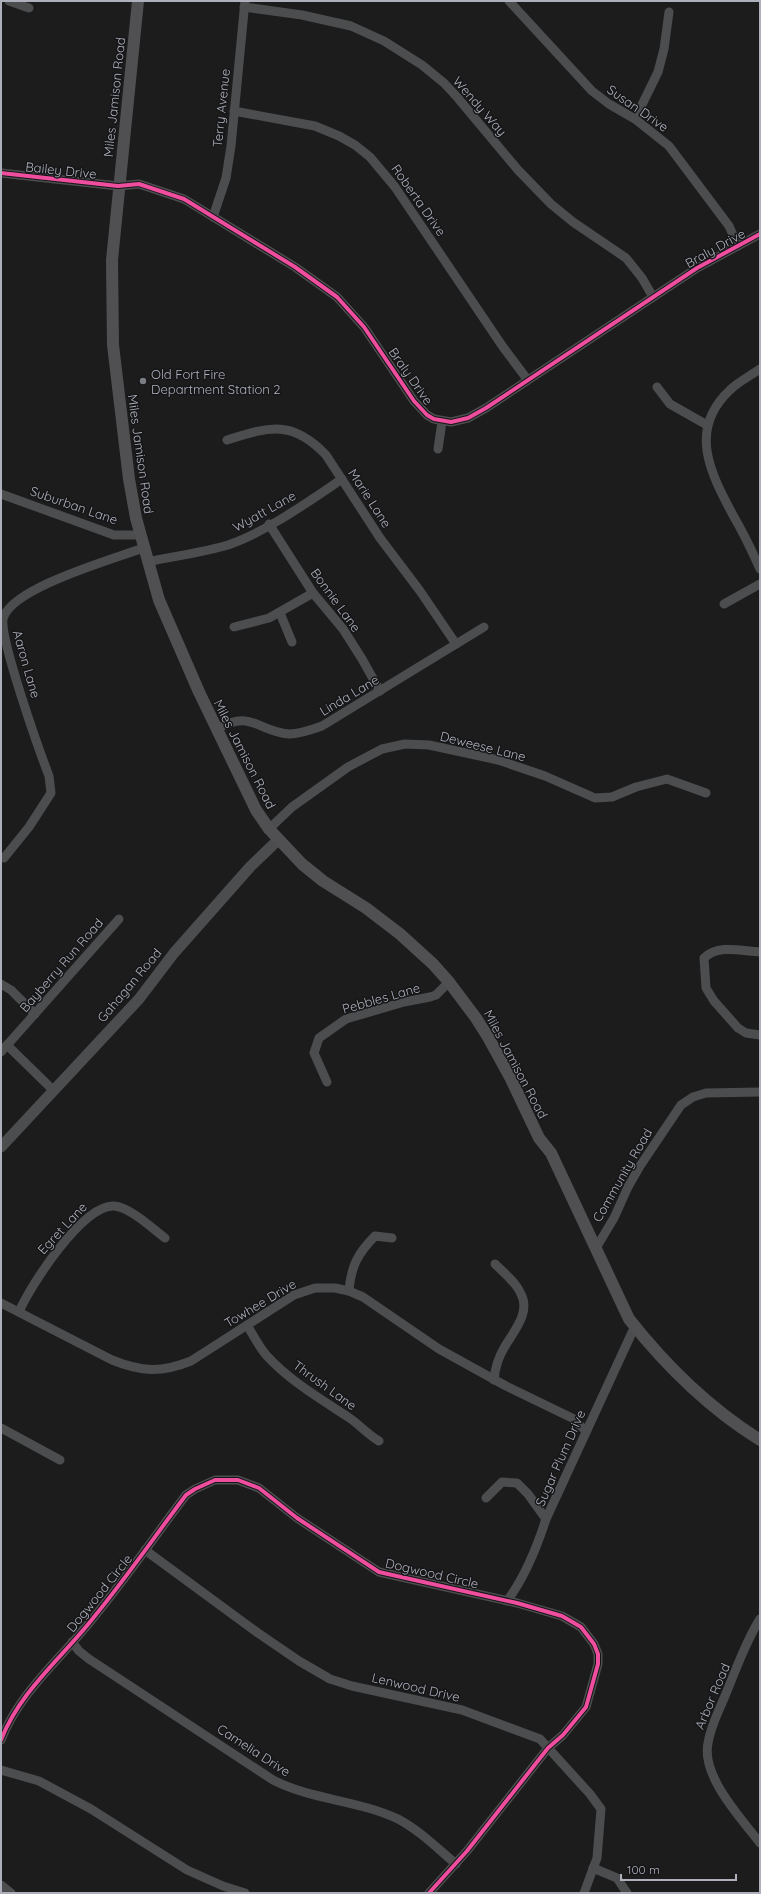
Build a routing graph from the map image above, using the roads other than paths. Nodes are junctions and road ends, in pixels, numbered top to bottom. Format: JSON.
{"nodes":[{"id":1,"x":10,"y":1,"type":"edge"},
{"id":2,"x":138,"y":1,"type":"edge"},
{"id":3,"x":509,"y":1,"type":"edge"},
{"id":4,"x":244,"y":4,"type":"edge"},
{"id":5,"x":29,"y":8,"type":"dead end"},
{"id":6,"x":669,"y":12,"type":"dead end"},
{"id":7,"x":234,"y":111,"type":"junction"},
{"id":8,"x":635,"y":119,"type":"junction"},
{"id":9,"x":1,"y":173,"type":"edge"},
{"id":10,"x":118,"y":186,"type":"junction"},
{"id":11,"x":214,"y":217,"type":"junction"},
{"id":12,"x":760,"y":234,"type":"edge"},
{"id":13,"x":738,"y":246,"type":"junction"},
{"id":14,"x":653,"y":297,"type":"junction"},
{"id":15,"x":760,"y":370,"type":"edge"},
{"id":16,"x":527,"y":379,"type":"junction"},
{"id":17,"x":657,"y":388,"type":"dead end"},
{"id":18,"x":442,"y":422,"type":"junction"},
{"id":19,"x":707,"y":425,"type":"junction"},
{"id":20,"x":227,"y":440,"type":"dead end"},
{"id":21,"x":438,"y":449,"type":"dead end"},
{"id":22,"x":342,"y":479,"type":"junction"},
{"id":23,"x":1,"y":494,"type":"edge"},
{"id":24,"x":269,"y":524,"type":"junction"},
{"id":25,"x":140,"y":534,"type":"junction"},
{"id":26,"x":143,"y":548,"type":"junction"},
{"id":27,"x":148,"y":562,"type":"junction"},
{"id":28,"x":760,"y":569,"type":"edge"},
{"id":29,"x":760,"y":584,"type":"edge"},
{"id":30,"x":313,"y":593,"type":"junction"},
{"id":31,"x":724,"y":604,"type":"dead end"},
{"id":32,"x":280,"y":612,"type":"junction"},
{"id":33,"x":234,"y":626,"type":"dead end"},
{"id":34,"x":484,"y":627,"type":"dead end"},
{"id":35,"x":292,"y":642,"type":"dead end"},
{"id":36,"x":456,"y":644,"type":"junction"},
{"id":37,"x":380,"y":691,"type":"junction"},
{"id":38,"x":217,"y":729,"type":"junction"},
{"id":39,"x":706,"y":794,"type":"dead end"},
{"id":40,"x":268,"y":828,"type":"junction"},
{"id":41,"x":278,"y":840,"type":"junction"},
{"id":42,"x":4,"y":858,"type":"dead end"},
{"id":43,"x":119,"y":919,"type":"dead end"},
{"id":44,"x":760,"y":952,"type":"edge"},
{"id":45,"x":449,"y":982,"type":"junction"},
{"id":46,"x":1,"y":984,"type":"edge"},
{"id":47,"x":35,"y":1014,"type":"junction"},
{"id":48,"x":760,"y":1035,"type":"edge"},
{"id":49,"x":4,"y":1048,"type":"edge"},
{"id":50,"x":327,"y":1082,"type":"dead end"},
{"id":51,"x":54,"y":1091,"type":"junction"},
{"id":52,"x":760,"y":1092,"type":"edge"},
{"id":53,"x":1,"y":1147,"type":"edge"},
{"id":54,"x":166,"y":1238,"type":"dead end"},
{"id":55,"x":392,"y":1238,"type":"dead end"},
{"id":56,"x":596,"y":1248,"type":"junction"},
{"id":57,"x":495,"y":1264,"type":"dead end"},
{"id":58,"x":348,"y":1291,"type":"junction"},
{"id":59,"x":1,"y":1303,"type":"edge"},
{"id":60,"x":19,"y":1312,"type":"junction"},
{"id":61,"x":247,"y":1325,"type":"junction"},
{"id":62,"x":635,"y":1326,"type":"junction"},
{"id":63,"x":494,"y":1380,"type":"junction"},
{"id":64,"x":1,"y":1428,"type":"edge"},
{"id":65,"x":586,"y":1431,"type":"junction"},
{"id":66,"x":760,"y":1440,"type":"edge"},
{"id":67,"x":379,"y":1441,"type":"dead end"},
{"id":68,"x":60,"y":1460,"type":"dead end"},
{"id":69,"x":486,"y":1498,"type":"dead end"},
{"id":70,"x":546,"y":1519,"type":"junction"},
{"id":71,"x":145,"y":1550,"type":"junction"},
{"id":72,"x":507,"y":1601,"type":"junction"},
{"id":73,"x":760,"y":1619,"type":"edge"},
{"id":74,"x":72,"y":1642,"type":"junction"},
{"id":75,"x":1,"y":1740,"type":"edge"},
{"id":76,"x":548,"y":1748,"type":"junction"},
{"id":77,"x":1,"y":1770,"type":"edge"},
{"id":78,"x":760,"y":1843,"type":"edge"},
{"id":79,"x":456,"y":1864,"type":"junction"},
{"id":80,"x":593,"y":1868,"type":"junction"},
{"id":81,"x":1,"y":1885,"type":"edge"},
{"id":82,"x":12,"y":1893,"type":"edge"},
{"id":83,"x":245,"y":1893,"type":"edge"},
{"id":84,"x":429,"y":1893,"type":"edge"},
{"id":85,"x":584,"y":1893,"type":"edge"},
{"id":86,"x":627,"y":1893,"type":"edge"}],
"edges":[{"from":1,"to":5,"type":"street"},
{"from":2,"to":10,"type":"main road","name":"Miles Jamison Road"},
{"from":3,"to":8,"type":"street","name":"Susan Drive"},
{"from":4,"to":7,"type":"street","name":"Terry Avenue"},
{"from":4,"to":14,"type":"street","name":"Wendy Way"},
{"from":6,"to":8,"type":"street"},
{"from":7,"to":11,"type":"street","name":"Terry Avenue"},
{"from":7,"to":16,"type":"street","name":"Roberta Drive"},
{"from":8,"to":13,"type":"street","name":"Susan Drive"},
{"from":9,"to":10,"type":"street","name":"Bailey Drive"},
{"from":10,"to":11,"type":"street","name":"Braly Drive"},
{"from":10,"to":25,"type":"main road","name":"Miles Jamison Road"},
{"from":11,"to":18,"type":"street","name":"Braly Drive"},
{"from":12,"to":13,"type":"street","name":"Braly Drive"},
{"from":13,"to":14,"type":"street","name":"Braly Drive"},
{"from":14,"to":16,"type":"street","name":"Braly Drive"},
{"from":15,"to":19,"type":"street"},
{"from":16,"to":18,"type":"street","name":"Braly Drive"},
{"from":17,"to":19,"type":"street"},
{"from":18,"to":21,"type":"street"},
{"from":19,"to":28,"type":"street"},
{"from":20,"to":22,"type":"street","name":"Marie Lane"},
{"from":22,"to":24,"type":"street","name":"Wyatt Lane"},
{"from":22,"to":36,"type":"street","name":"Marie Lane"},
{"from":23,"to":25,"type":"street","name":"Suburban Lane"},
{"from":24,"to":27,"type":"street","name":"Wyatt Lane"},
{"from":24,"to":30,"type":"street","name":"Bonnie Lane"},
{"from":25,"to":26,"type":"main road","name":"Miles Jamison Road"},
{"from":26,"to":27,"type":"main road","name":"Miles Jamison Road"},
{"from":26,"to":42,"type":"street","name":"Aaron Lane"},
{"from":27,"to":38,"type":"main road","name":"Miles Jamison Road"},
{"from":29,"to":31,"type":"street"},
{"from":30,"to":32,"type":"street"},
{"from":30,"to":37,"type":"street","name":"Bonnie Lane"},
{"from":32,"to":33,"type":"street"},
{"from":32,"to":35,"type":"street"},
{"from":34,"to":36,"type":"street","name":"Linda Lane"},
{"from":36,"to":37,"type":"street","name":"Linda Lane"},
{"from":37,"to":38,"type":"street","name":"Linda Lane"},
{"from":38,"to":40,"type":"main road","name":"Miles Jamison Road"},
{"from":39,"to":40,"type":"street","name":"Deweese Lane"},
{"from":40,"to":41,"type":"main road","name":"Miles Jamison Road"},
{"from":41,"to":45,"type":"main road","name":"Miles Jamison Road"},
{"from":41,"to":51,"type":"street","name":"Gahagan Road"},
{"from":43,"to":47,"type":"street","name":"Bayberry Run Road"},
{"from":44,"to":48,"type":"street"},
{"from":45,"to":50,"type":"street","name":"Pebbles Lane"},
{"from":45,"to":56,"type":"main road","name":"Miles Jamison Road"},
{"from":46,"to":47,"type":"street"},
{"from":47,"to":49,"type":"street","name":"Bayberry Run Road"},
{"from":49,"to":51,"type":"street","name":"Bayberry Run Road"},
{"from":51,"to":53,"type":"street","name":"Gahagan Road"},
{"from":52,"to":56,"type":"street","name":"Community Road"},
{"from":54,"to":60,"type":"street","name":"Egret Lane"},
{"from":55,"to":58,"type":"street"},
{"from":56,"to":62,"type":"main road","name":"Miles Jamison Road"},
{"from":57,"to":63,"type":"street"},
{"from":58,"to":61,"type":"street","name":"Towhee Drive"},
{"from":58,"to":63,"type":"street","name":"Towhee Drive"},
{"from":59,"to":60,"type":"street","name":"Towhee Drive"},
{"from":60,"to":61,"type":"street","name":"Towhee Drive"},
{"from":61,"to":67,"type":"street","name":"Thrush Lane"},
{"from":62,"to":65,"type":"street","name":"Sugar Plum Drive"},
{"from":62,"to":66,"type":"main road","name":"Miles Jamison Road"},
{"from":63,"to":65,"type":"street","name":"Towhee Drive"},
{"from":64,"to":68,"type":"street"},
{"from":65,"to":70,"type":"street","name":"Sugar Plum Drive"},
{"from":69,"to":70,"type":"street"},
{"from":70,"to":72,"type":"street","name":"Sugar Plum Drive"},
{"from":71,"to":72,"type":"street","name":"Dogwood Circle"},
{"from":71,"to":74,"type":"street","name":"Dogwood Circle"},
{"from":71,"to":76,"type":"street","name":"Lenwood Drive"},
{"from":72,"to":76,"type":"street","name":"Dogwood Circle"},
{"from":73,"to":78,"type":"street","name":"Arbor Road"},
{"from":74,"to":75,"type":"street","name":"Dogwood Circle"},
{"from":74,"to":79,"type":"street","name":"Camelia Drive"},
{"from":76,"to":79,"type":"street","name":"Dogwood Circle"},
{"from":76,"to":80,"type":"street","name":"Lenwood Drive"},
{"from":77,"to":83,"type":"street"},
{"from":79,"to":84,"type":"street","name":"Dogwood Circle"},
{"from":80,"to":85,"type":"street","name":"Lenwood Drive"},
{"from":80,"to":86,"type":"street"},
{"from":81,"to":82,"type":"street"}]}
